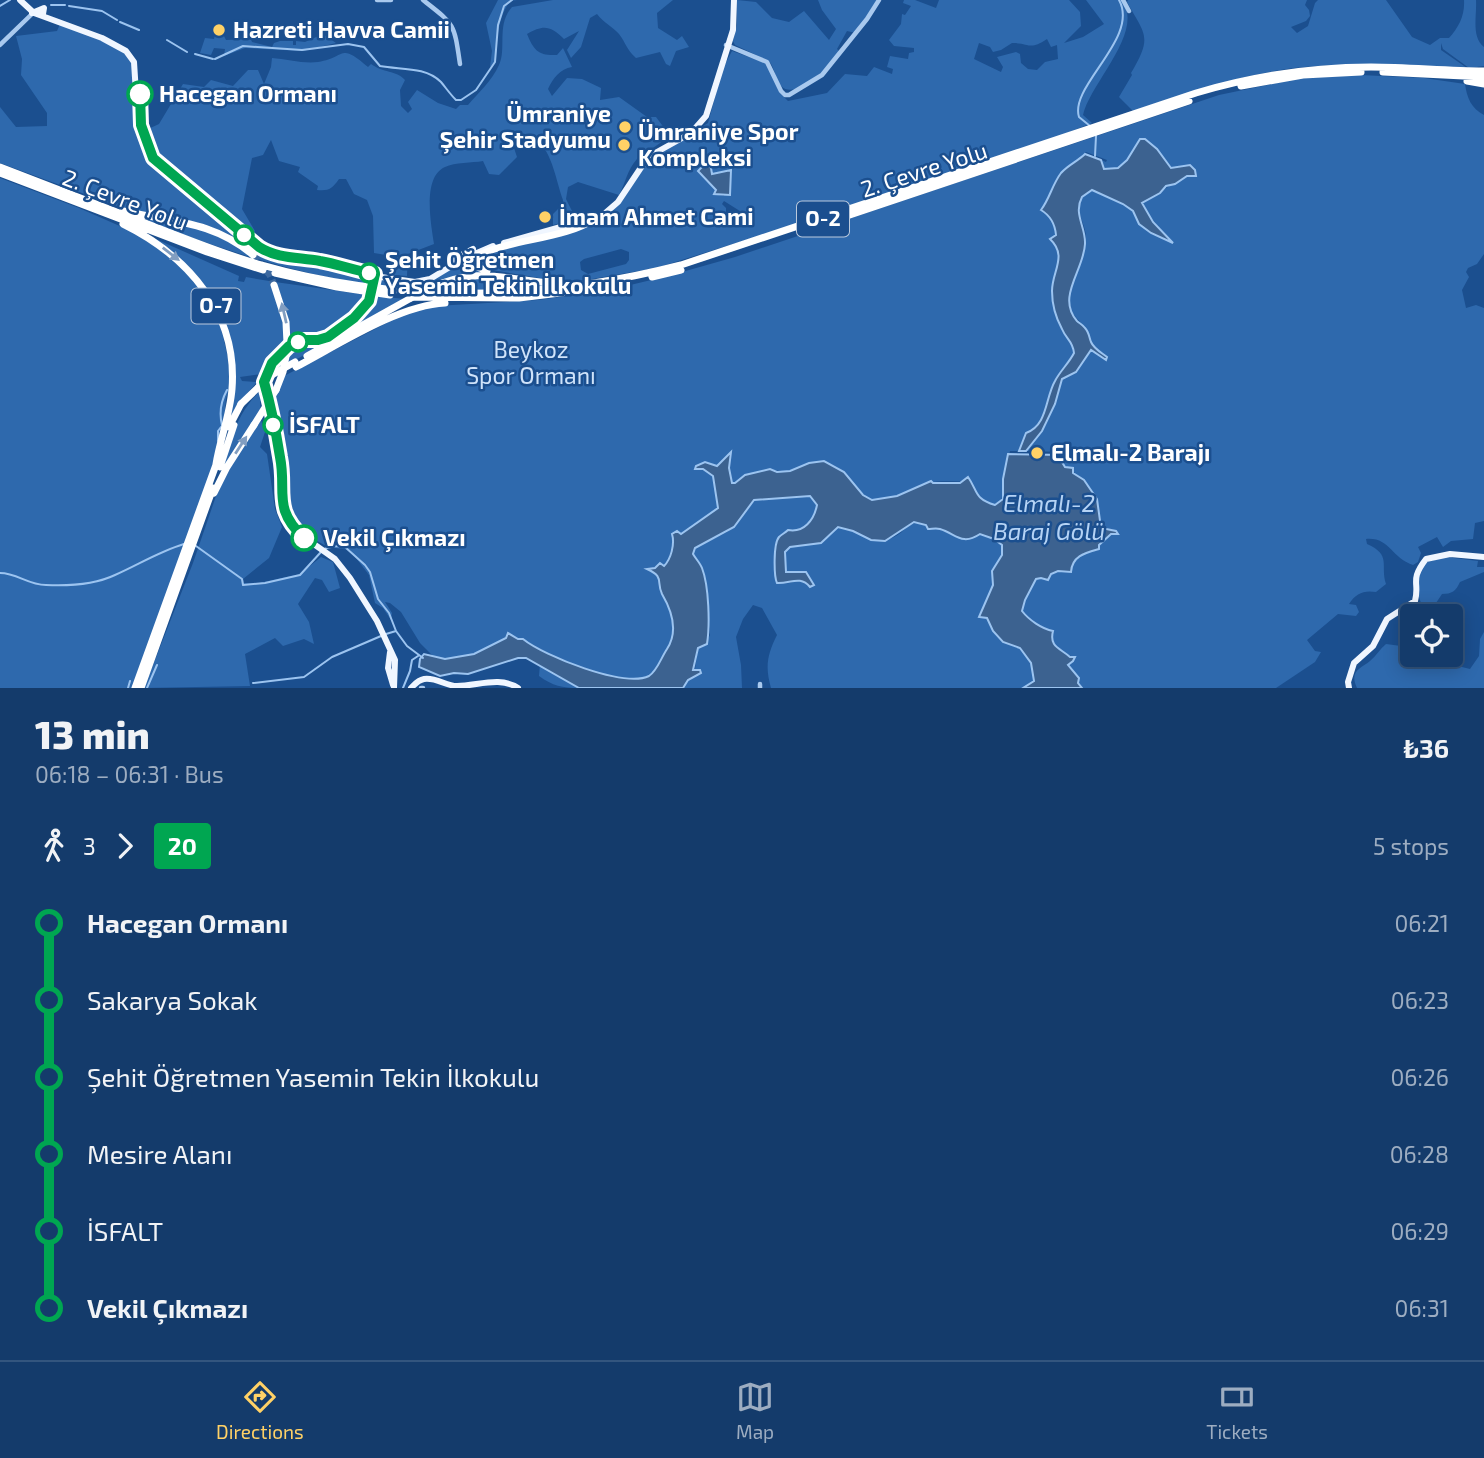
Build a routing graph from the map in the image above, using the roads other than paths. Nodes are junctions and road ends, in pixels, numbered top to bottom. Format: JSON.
{"nodes":[{"id":1,"x":21,"y":0,"type":"edge"},
{"id":2,"x":377,"y":0,"type":"edge"},
{"id":3,"x":391,"y":0,"type":"edge"},
{"id":4,"x":423,"y":0,"type":"edge"},
{"id":5,"x":878,"y":0,"type":"edge"},
{"id":6,"x":1123,"y":0,"type":"edge"},
{"id":7,"x":733,"y":1,"type":"edge"},
{"id":8,"x":1129,"y":11,"type":"dead end"},
{"id":9,"x":34,"y":13,"type":"junction"},
{"id":10,"x":731,"y":44,"type":"junction"},
{"id":11,"x":0,"y":45,"type":"edge"},
{"id":12,"x":460,"y":64,"type":"dead end"},
{"id":13,"x":1483,"y":75,"type":"edge"},
{"id":14,"x":1446,"y":76,"type":"junction"},
{"id":15,"x":716,"y":78,"type":"junction"},
{"id":16,"x":1178,"y":102,"type":"junction"},
{"id":17,"x":1049,"y":145,"type":"junction"},
{"id":18,"x":0,"y":167,"type":"edge"},
{"id":19,"x":0,"y":173,"type":"edge"},
{"id":20,"x":615,"y":203,"type":"junction"},
{"id":21,"x":93,"y":206,"type":"junction"},
{"id":22,"x":596,"y":218,"type":"junction"},
{"id":23,"x":575,"y":222,"type":"junction"},
{"id":24,"x":545,"y":230,"type":"junction"},
{"id":25,"x":556,"y":233,"type":"junction"},
{"id":26,"x":253,"y":256,"type":"tunnel mouth"},
{"id":27,"x":455,"y":263,"type":"junction"},
{"id":28,"x":374,"y":275,"type":"junction"},
{"id":29,"x":504,"y":276,"type":"junction"},
{"id":30,"x":594,"y":284,"type":"junction"},
{"id":31,"x":274,"y":285,"type":"tunnel mouth"},
{"id":32,"x":482,"y":299,"type":"junction"},
{"id":33,"x":296,"y":365,"type":"junction"},
{"id":34,"x":243,"y":405,"type":"junction"},
{"id":35,"x":216,"y":464,"type":"junction"},
{"id":36,"x":204,"y":509,"type":"junction"},
{"id":37,"x":1484,"y":557,"type":"edge"},
{"id":38,"x":167,"y":612,"type":"junction"},
{"id":39,"x":135,"y":688,"type":"edge"},
{"id":40,"x":141,"y":688,"type":"edge"},
{"id":41,"x":392,"y":688,"type":"edge"},
{"id":42,"x":411,"y":688,"type":"edge"},
{"id":43,"x":518,"y":688,"type":"edge"},
{"id":44,"x":1349,"y":688,"type":"edge"}],
"edges":[{"from":1,"to":9,"type":"main road"},
{"from":2,"to":3,"type":"street"},
{"from":4,"to":12,"type":"street"},
{"from":5,"to":10,"type":"street"},
{"from":6,"to":8,"type":"street"},
{"from":7,"to":10,"type":"main road"},
{"from":9,"to":11,"type":"street"},
{"from":9,"to":28,"type":"main road"},
{"from":10,"to":15,"type":"main road"},
{"from":10,"to":15,"type":"main road"},
{"from":13,"to":14,"type":"highway","number":"O-2"},
{"from":13,"to":14,"type":"highway"},
{"from":13,"to":16,"type":"highway","number":"O-2"},
{"from":14,"to":16,"type":"highway","number":"O-2"},
{"from":15,"to":20,"type":"main road"},
{"from":16,"to":17,"type":"highway","number":"O-2"},
{"from":17,"to":30,"type":"highway","name":"2. Çevre Yolu","number":"O-2"},
{"from":17,"to":32,"type":"highway","name":"2. Çevre Yolu","number":"O-2"},
{"from":18,"to":21,"type":"highway","name":"2. Çevre Yolu","number":"O-2"},
{"from":19,"to":21,"type":"highway","name":"2. Çevre Yolu","number":"O-2"},
{"from":20,"to":22,"type":"main road"},
{"from":20,"to":23,"type":"main road"},
{"from":21,"to":26,"type":"highway"},
{"from":21,"to":30,"type":"highway","name":"2. Çevre Yolu","number":"O-2"},
{"from":21,"to":32,"type":"highway","name":"2. Çevre Yolu","number":"O-2"},
{"from":21,"to":35,"type":"highway","number":"O-7","one_way":true},
{"from":22,"to":23,"type":"main road"},
{"from":22,"to":25,"type":"highway"},
{"from":23,"to":24,"type":"main road"},
{"from":23,"to":25,"type":"highway"},
{"from":24,"to":27,"type":"main road"},
{"from":24,"to":27,"type":"main road"},
{"from":25,"to":29,"type":"highway"},
{"from":27,"to":28,"type":"main road"},
{"from":28,"to":41,"type":"main road","bridge":true},
{"from":29,"to":30,"type":"highway","number":"O-7"},
{"from":29,"to":33,"type":"highway","number":"O-7","bridge":true},
{"from":36,"to":31,"type":"highway","number":"O-7","one_way":true,"bridge":true},
{"from":32,"to":33,"type":"highway","number":"O-7"},
{"from":33,"to":34,"type":"highway","number":"O-7","bridge":true},
{"from":34,"to":35,"type":"highway","number":"O-7"},
{"from":34,"to":36,"type":"highway","number":"O-7"},
{"from":35,"to":36,"type":"highway","number":"O-7"},
{"from":36,"to":38,"type":"highway","number":"O-7"},
{"from":37,"to":44,"type":"main road"},
{"from":38,"to":39,"type":"highway","number":"O-7"},
{"from":38,"to":40,"type":"highway","number":"O-7"},
{"from":42,"to":43,"type":"main road"}]}
